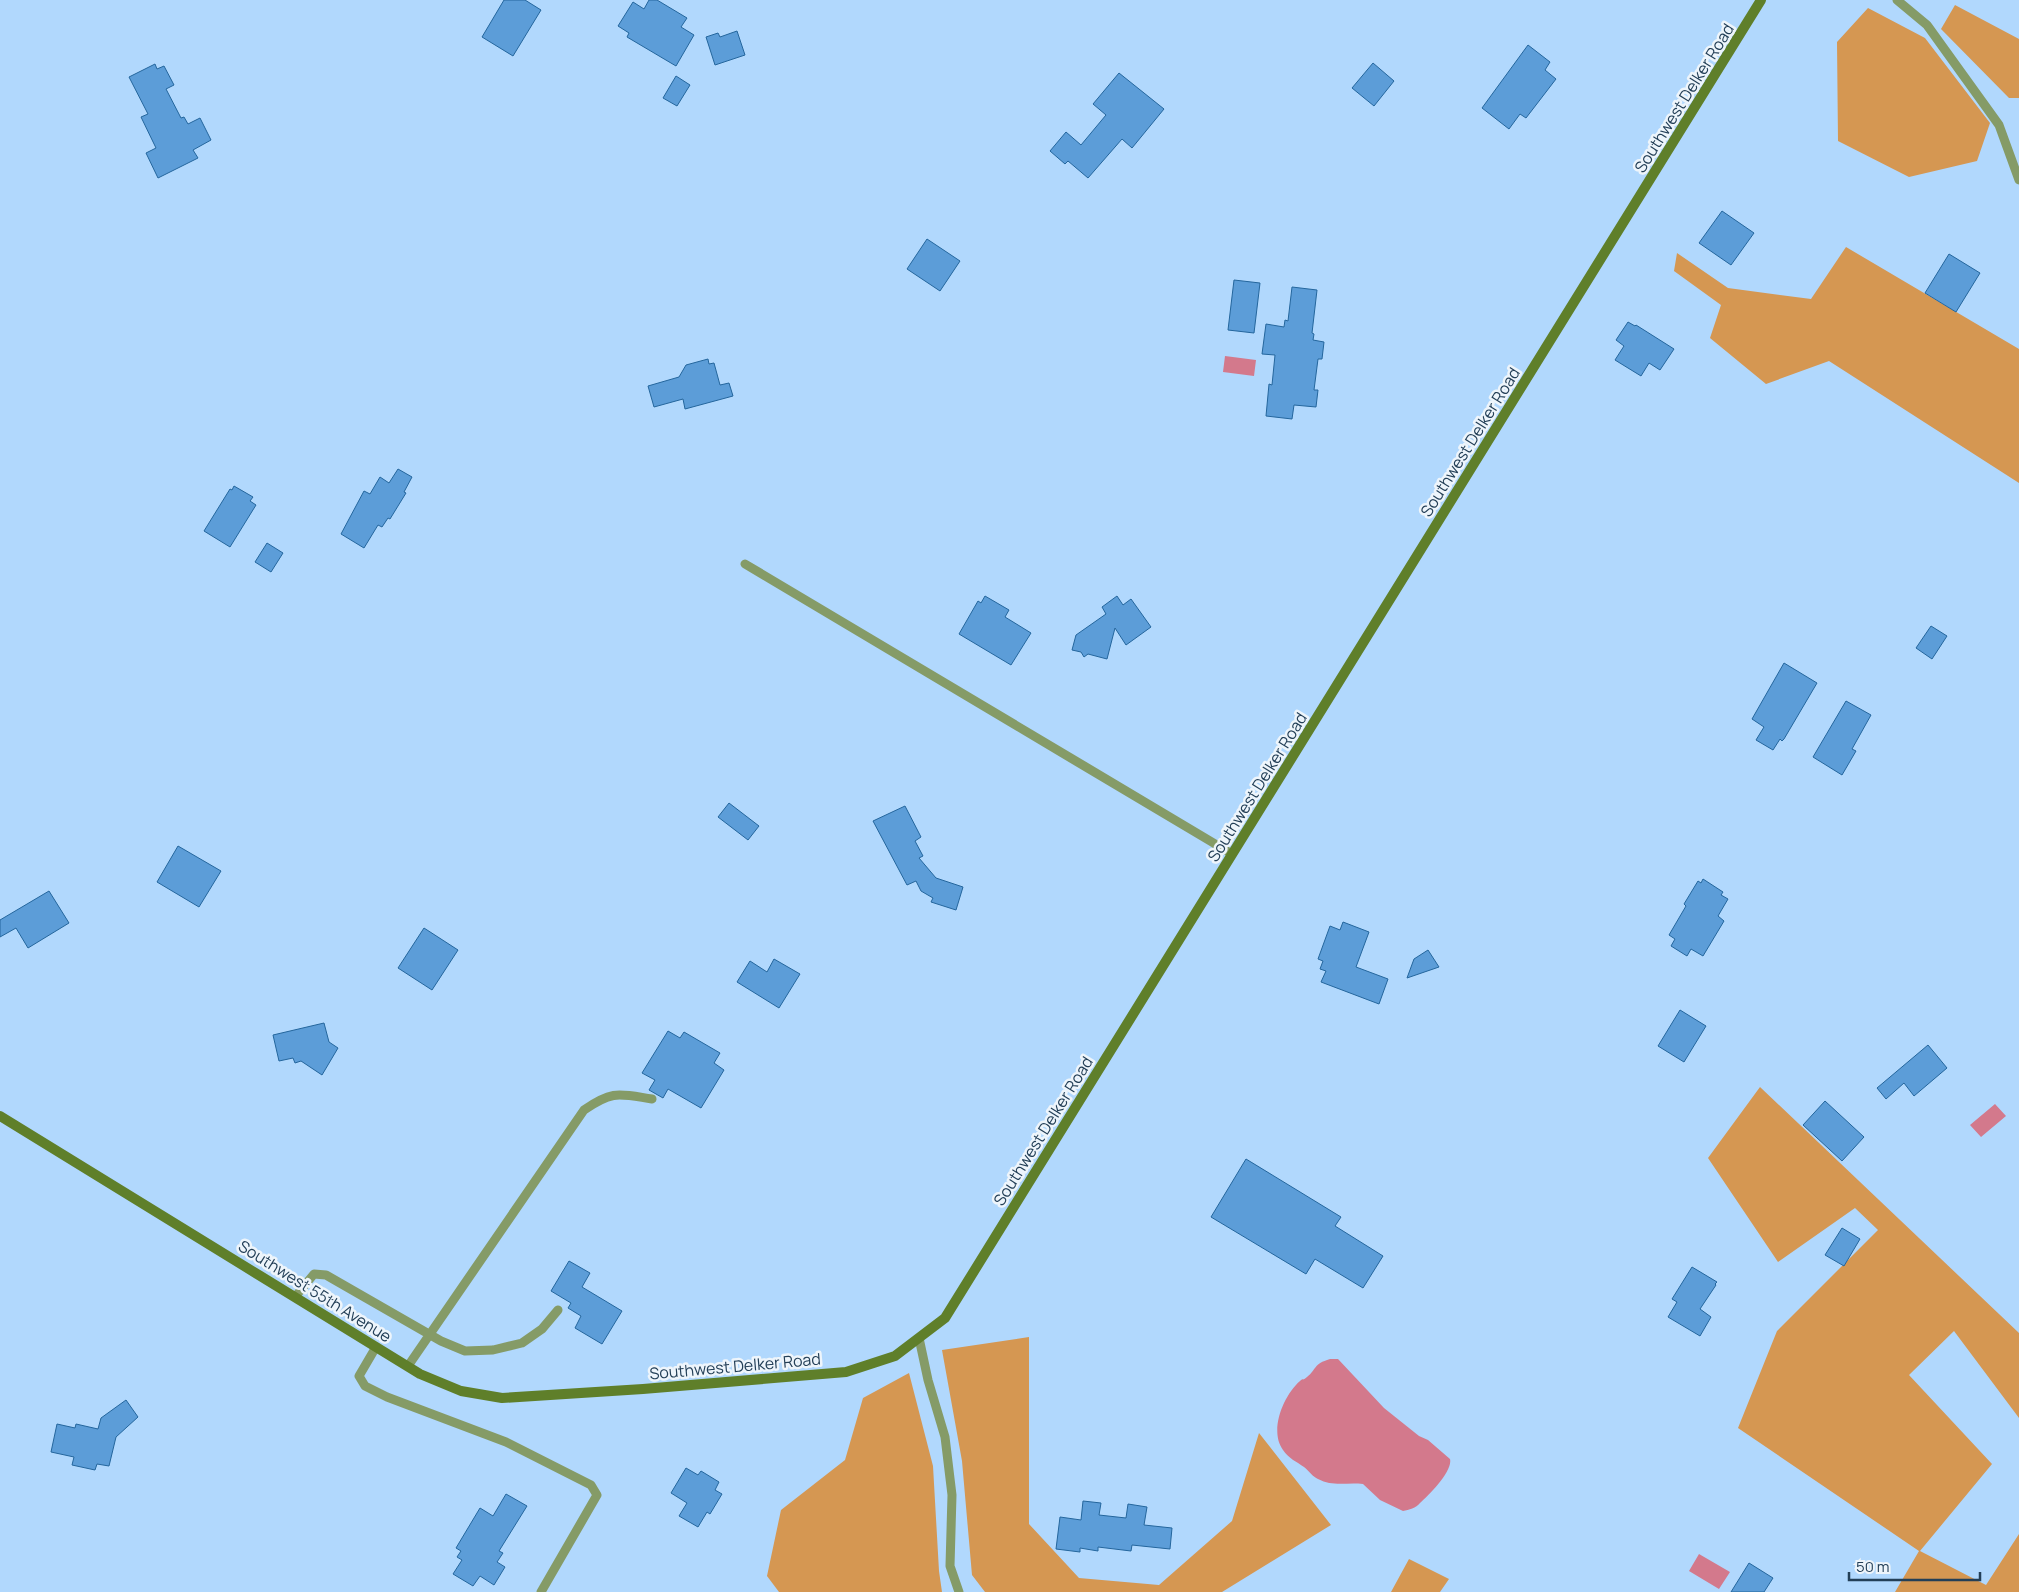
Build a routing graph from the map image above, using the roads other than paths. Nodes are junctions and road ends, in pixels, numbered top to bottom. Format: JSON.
{"nodes":[{"id":1,"x":1761,"y":0,"type":"edge"},
{"id":2,"x":1897,"y":0,"type":"edge"},
{"id":3,"x":2019,"y":180,"type":"edge"},
{"id":4,"x":745,"y":564,"type":"dead end"},
{"id":5,"x":1232,"y":854,"type":"junction"},
{"id":6,"x":652,"y":1099,"type":"dead end"},
{"id":7,"x":0,"y":1116,"type":"edge"},
{"id":8,"x":295,"y":1297,"type":"junction"},
{"id":9,"x":558,"y":1310,"type":"dead end"},
{"id":10,"x":429,"y":1335,"type":"junction"},
{"id":11,"x":919,"y":1338,"type":"junction"},
{"id":12,"x":376,"y":1347,"type":"junction"},
{"id":13,"x":408,"y":1366,"type":"junction"},
{"id":14,"x":643,"y":1389,"type":"joint"},
{"id":15,"x":541,"y":1592,"type":"edge"},
{"id":16,"x":959,"y":1592,"type":"edge"}],
"edges":[{"from":1,"to":5,"type":"street","name":"Southwest Delker Road"},
{"from":2,"to":3,"type":"lane"},
{"from":4,"to":5,"type":"lane"},
{"from":5,"to":11,"type":"street","name":"Southwest Delker Road"},
{"from":6,"to":10,"type":"lane"},
{"from":7,"to":8,"type":"street","name":"Southwest 55th Avenue"},
{"from":8,"to":10,"type":"lane"},
{"from":8,"to":12,"type":"street","name":"Southwest 55th Avenue"},
{"from":9,"to":10,"type":"lane"},
{"from":10,"to":13,"type":"lane"},
{"from":11,"to":14,"type":"street","name":"Southwest Delker Road"},
{"from":11,"to":16,"type":"lane"},
{"from":12,"to":13,"type":"street","name":"Southwest 55th Avenue"},
{"from":12,"to":15,"type":"lane"},
{"from":13,"to":14,"type":"street","name":"Southwest 55th Avenue"}]}
